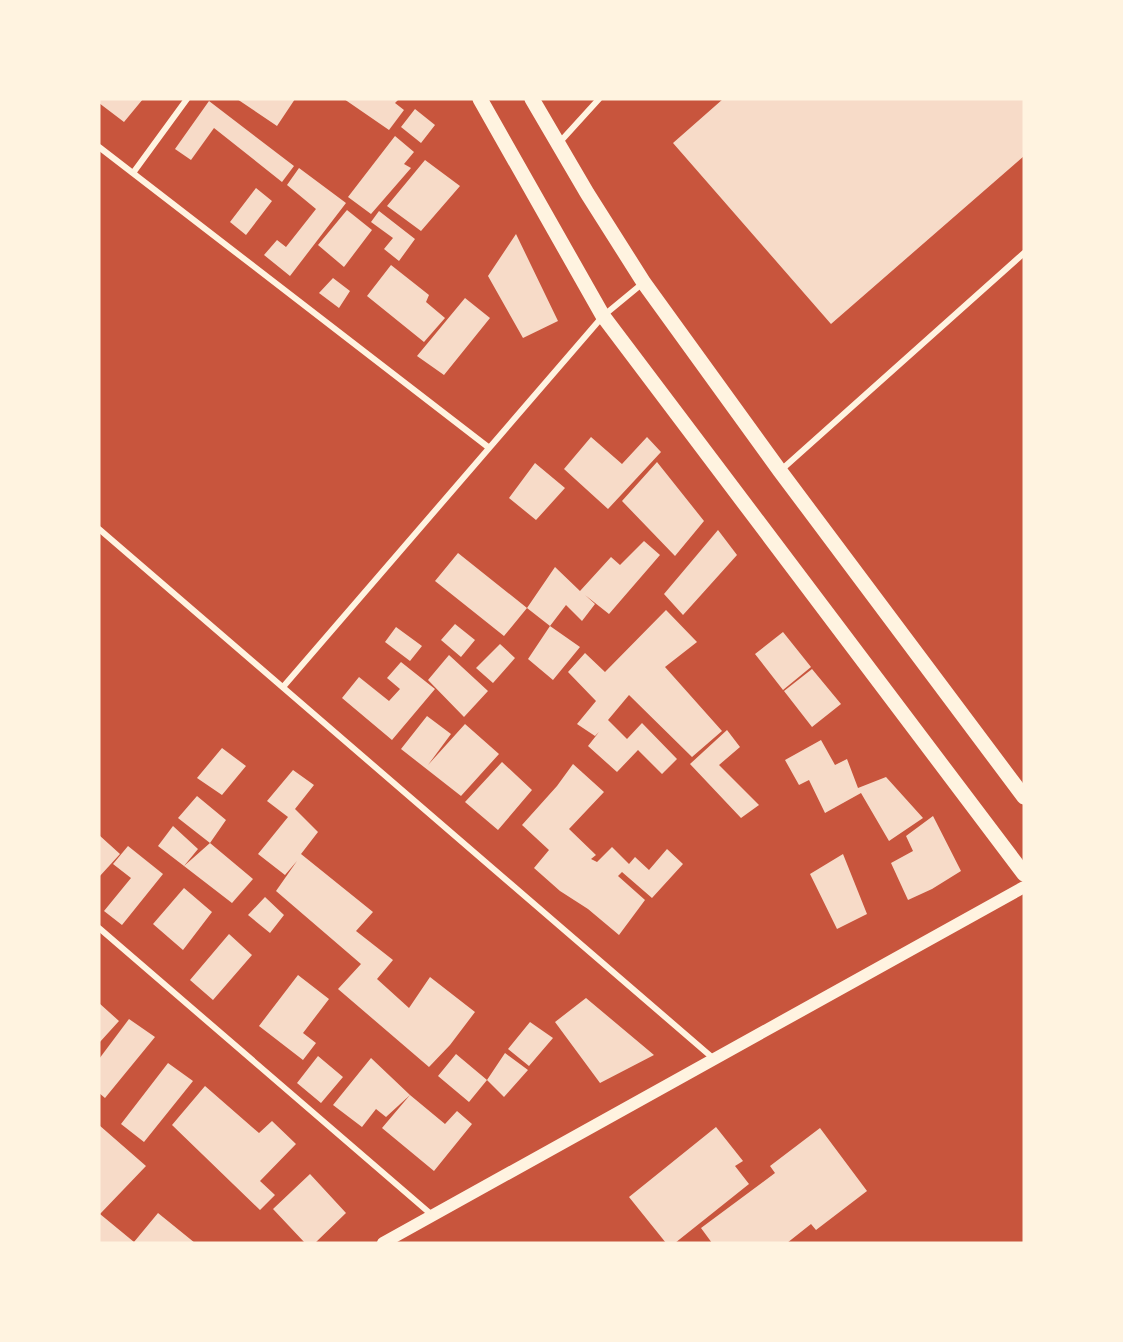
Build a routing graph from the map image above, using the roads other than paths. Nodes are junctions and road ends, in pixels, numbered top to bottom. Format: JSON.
{"nodes":[{"id":1,"x":187,"y":99,"type":"edge"},
{"id":2,"x":480,"y":99,"type":"edge"},
{"id":3,"x":532,"y":99,"type":"edge"},
{"id":4,"x":599,"y":99,"type":"edge"},
{"id":5,"x":558,"y":144,"type":"junction"},
{"id":6,"x":99,"y":147,"type":"edge"},
{"id":7,"x":133,"y":173,"type":"junction"},
{"id":8,"x":1024,"y":253,"type":"edge"},
{"id":9,"x":644,"y":283,"type":"junction"},
{"id":10,"x":603,"y":316,"type":"junction"},
{"id":11,"x":488,"y":447,"type":"junction"},
{"id":12,"x":780,"y":471,"type":"junction"},
{"id":13,"x":99,"y":529,"type":"edge"},
{"id":14,"x":282,"y":687,"type":"junction"},
{"id":15,"x":1024,"y":798,"type":"edge"},
{"id":16,"x":1024,"y":874,"type":"edge"},
{"id":17,"x":1024,"y":887,"type":"edge"},
{"id":18,"x":99,"y":928,"type":"edge"},
{"id":19,"x":714,"y":1059,"type":"junction"},
{"id":20,"x":432,"y":1216,"type":"junction"},
{"id":21,"x":383,"y":1243,"type":"edge"}],
"edges":[{"from":1,"to":7,"type":"street"},
{"from":2,"to":10,"type":"main road"},
{"from":3,"to":5,"type":"main road"},
{"from":4,"to":5,"type":"street"},
{"from":5,"to":9,"type":"main road"},
{"from":6,"to":7,"type":"street"},
{"from":7,"to":11,"type":"street"},
{"from":8,"to":12,"type":"street"},
{"from":9,"to":10,"type":"street"},
{"from":9,"to":12,"type":"main road"},
{"from":10,"to":11,"type":"street"},
{"from":10,"to":16,"type":"main road"},
{"from":11,"to":14,"type":"street"},
{"from":12,"to":15,"type":"main road"},
{"from":13,"to":14,"type":"street"},
{"from":14,"to":19,"type":"street"},
{"from":17,"to":19,"type":"main road"},
{"from":18,"to":20,"type":"street"},
{"from":19,"to":20,"type":"main road"},
{"from":20,"to":21,"type":"main road"}]}
